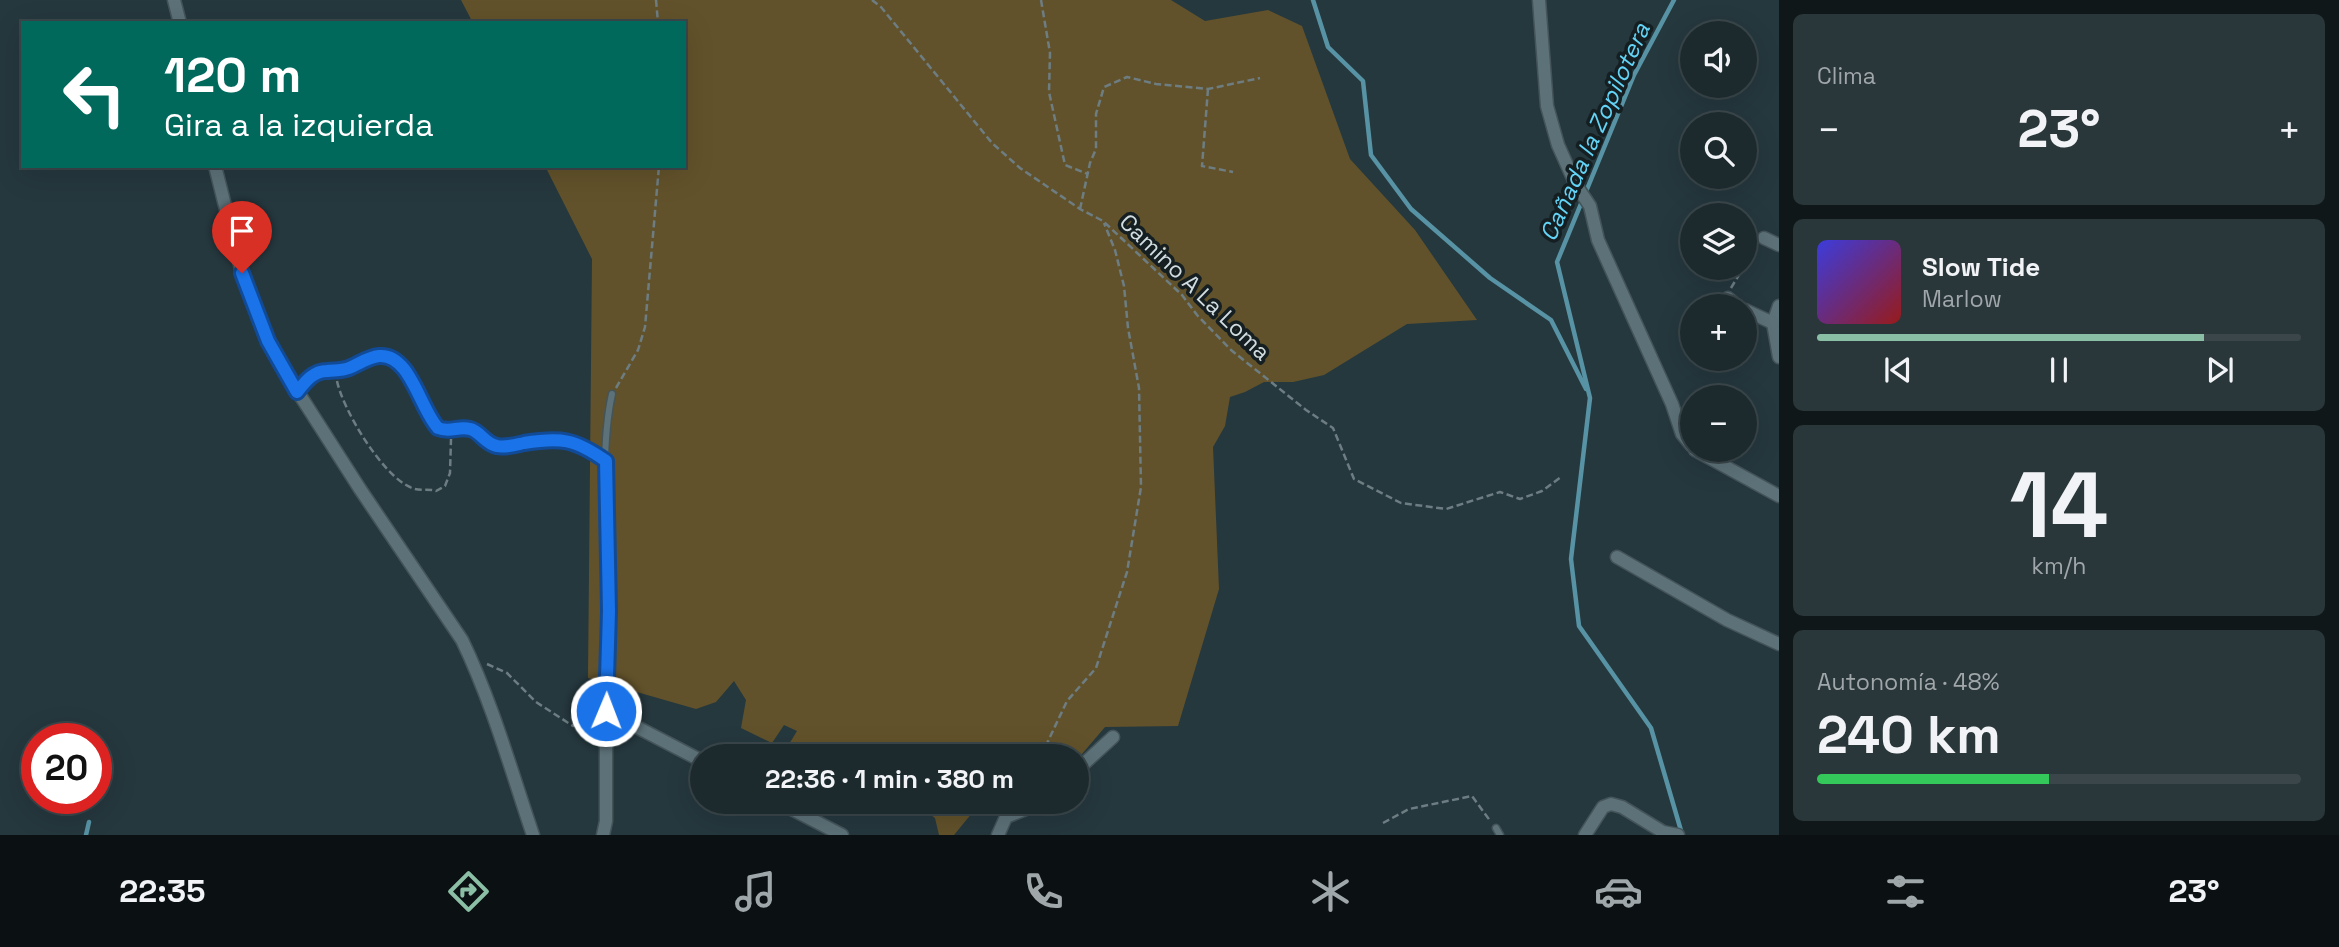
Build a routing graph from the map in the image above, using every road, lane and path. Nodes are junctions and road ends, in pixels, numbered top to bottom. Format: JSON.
{"nodes":[{"id":1,"x":174,"y":0,"type":"edge"},
{"id":2,"x":656,"y":0,"type":"edge"},
{"id":3,"x":872,"y":0,"type":"edge"},
{"id":4,"x":1041,"y":0,"type":"edge"},
{"id":5,"x":1539,"y":0,"type":"edge"},
{"id":6,"x":179,"y":21,"type":"edge"},
{"id":7,"x":658,"y":21,"type":"edge"},
{"id":8,"x":1260,"y":78,"type":"dead end"},
{"id":9,"x":1208,"y":89,"type":"junction"},
{"id":10,"x":216,"y":168,"type":"edge"},
{"id":11,"x":659,"y":168,"type":"edge"},
{"id":12,"x":1233,"y":172,"type":"dead end"},
{"id":13,"x":1088,"y":174,"type":"junction"},
{"id":14,"x":1080,"y":209,"type":"junction"},
{"id":15,"x":1103,"y":220,"type":"junction"},
{"id":16,"x":1764,"y":238,"type":"joint"},
{"id":17,"x":1779,"y":245,"type":"edge"},
{"id":18,"x":1757,"y":248,"type":"edge"},
{"id":19,"x":1779,"y":306,"type":"edge"},
{"id":20,"x":1757,"y":316,"type":"edge"},
{"id":21,"x":1773,"y":323,"type":"junction"},
{"id":22,"x":1779,"y":357,"type":"edge"},
{"id":23,"x":334,"y":371,"type":"junction"},
{"id":24,"x":297,"y":392,"type":"junction"},
{"id":25,"x":612,"y":394,"type":"joint"},
{"id":26,"x":1680,"y":428,"type":"edge"},
{"id":27,"x":452,"y":431,"type":"junction"},
{"id":28,"x":606,"y":461,"type":"junction"},
{"id":29,"x":1719,"y":462,"type":"edge"},
{"id":30,"x":1561,"y":477,"type":"dead end"},
{"id":31,"x":1779,"y":496,"type":"edge"},
{"id":32,"x":1616,"y":557,"type":"dead end"},
{"id":33,"x":1779,"y":644,"type":"edge"},
{"id":34,"x":475,"y":668,"type":"junction"},
{"id":35,"x":606,"y":711,"type":"junction"},
{"id":36,"x":1113,"y":737,"type":"dead end"},
{"id":37,"x":1047,"y":744,"type":"edge"},
{"id":38,"x":690,"y":755,"type":"edge"},
{"id":39,"x":1089,"y":759,"type":"edge"},
{"id":40,"x":801,"y":814,"type":"edge"},
{"id":41,"x":1013,"y":814,"type":"edge"},
{"id":42,"x":1383,"y":822,"type":"dead end"},
{"id":43,"x":1496,"y":828,"type":"joint"},
{"id":44,"x":533,"y":835,"type":"edge"},
{"id":45,"x":603,"y":835,"type":"edge"},
{"id":46,"x":842,"y":835,"type":"edge"},
{"id":47,"x":998,"y":835,"type":"edge"},
{"id":48,"x":1500,"y":835,"type":"edge"},
{"id":49,"x":1586,"y":835,"type":"edge"},
{"id":50,"x":1678,"y":835,"type":"edge"}],
"edges":[{"from":1,"to":6,"type":"street"},
{"from":2,"to":7,"type":"path"},
{"from":3,"to":14,"type":"path","name":"Camino A La Loma"},
{"from":4,"to":13,"type":"path"},
{"from":5,"to":26,"type":"street"},
{"from":8,"to":9,"type":"path"},
{"from":9,"to":12,"type":"path"},
{"from":9,"to":13,"type":"path"},
{"from":10,"to":24,"type":"street"},
{"from":11,"to":25,"type":"path"},
{"from":13,"to":14,"type":"path"},
{"from":14,"to":15,"type":"path","name":"Camino A La Loma"},
{"from":15,"to":30,"type":"path","name":"Camino A La Loma"},
{"from":15,"to":37,"type":"path"},
{"from":16,"to":17,"type":"street"},
{"from":16,"to":18,"type":"path"},
{"from":19,"to":21,"type":"street"},
{"from":20,"to":21,"type":"street"},
{"from":21,"to":22,"type":"street"},
{"from":23,"to":24,"type":"lane"},
{"from":23,"to":27,"type":"lane"},
{"from":23,"to":27,"type":"path"},
{"from":24,"to":34,"type":"street"},
{"from":25,"to":28,"type":"lane"},
{"from":27,"to":28,"type":"lane"},
{"from":28,"to":35,"type":"lane"},
{"from":29,"to":31,"type":"street"},
{"from":32,"to":33,"type":"street"},
{"from":34,"to":35,"type":"path"},
{"from":34,"to":44,"type":"street"},
{"from":35,"to":38,"type":"street"},
{"from":35,"to":45,"type":"street"},
{"from":36,"to":39,"type":"street"},
{"from":40,"to":46,"type":"street"},
{"from":41,"to":47,"type":"street"},
{"from":42,"to":43,"type":"path"},
{"from":43,"to":48,"type":"lane"},
{"from":49,"to":50,"type":"street"}]}
